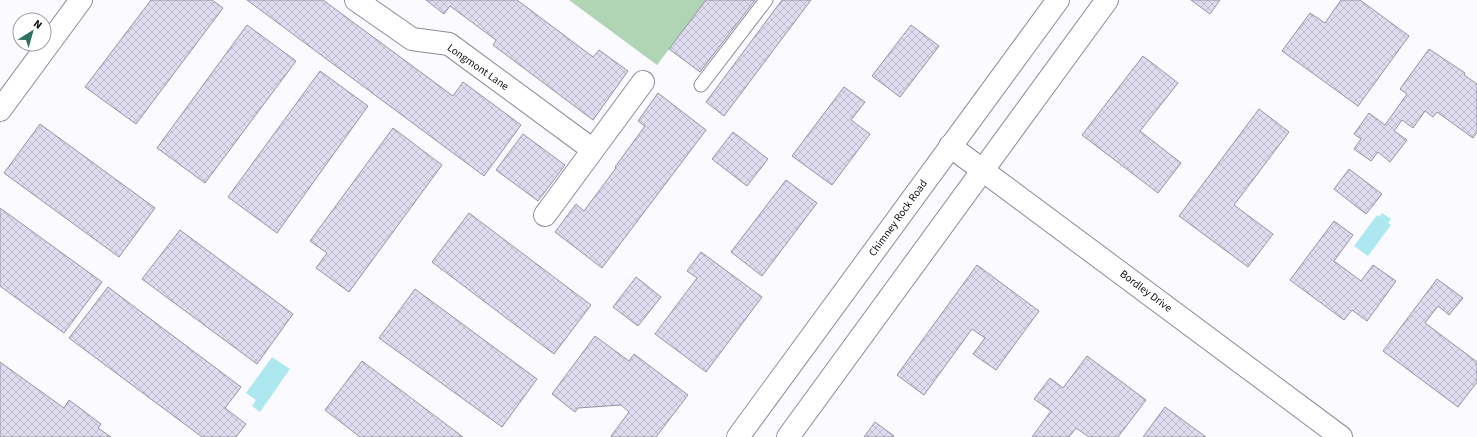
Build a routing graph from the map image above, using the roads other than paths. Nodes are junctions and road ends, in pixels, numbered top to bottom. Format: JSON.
{"nodes":[{"id":1,"x":81,"y":0,"type":"edge"},
{"id":2,"x":356,"y":0,"type":"edge"},
{"id":3,"x":766,"y":0,"type":"edge"},
{"id":4,"x":1058,"y":0,"type":"edge"},
{"id":5,"x":1107,"y":0,"type":"edge"},
{"id":6,"x":643,"y":82,"type":"dead end"},
{"id":7,"x":701,"y":85,"type":"dead end"},
{"id":8,"x":0,"y":110,"type":"edge"},
{"id":9,"x":950,"y":146,"type":"junction"},
{"id":10,"x":593,"y":150,"type":"junction"},
{"id":11,"x":983,"y":170,"type":"junction"},
{"id":12,"x":545,"y":215,"type":"dead end"},
{"id":13,"x":738,"y":437,"type":"edge"},
{"id":14,"x":788,"y":437,"type":"edge"},
{"id":15,"x":1341,"y":437,"type":"edge"}],
"edges":[{"from":1,"to":8,"type":"main road"},
{"from":2,"to":10,"type":"main road","name":"Longmont Lane"},
{"from":3,"to":7,"type":"lane"},
{"from":4,"to":9,"type":"main road","name":"Chimney Rock Road"},
{"from":5,"to":11,"type":"main road"},
{"from":6,"to":10,"type":"main road"},
{"from":9,"to":11,"type":"main road","name":"Bordley Drive"},
{"from":9,"to":13,"type":"main road","name":"Chimney Rock Road"},
{"from":10,"to":12,"type":"main road"},
{"from":11,"to":14,"type":"main road"},
{"from":11,"to":15,"type":"main road","name":"Bordley Drive"}]}
